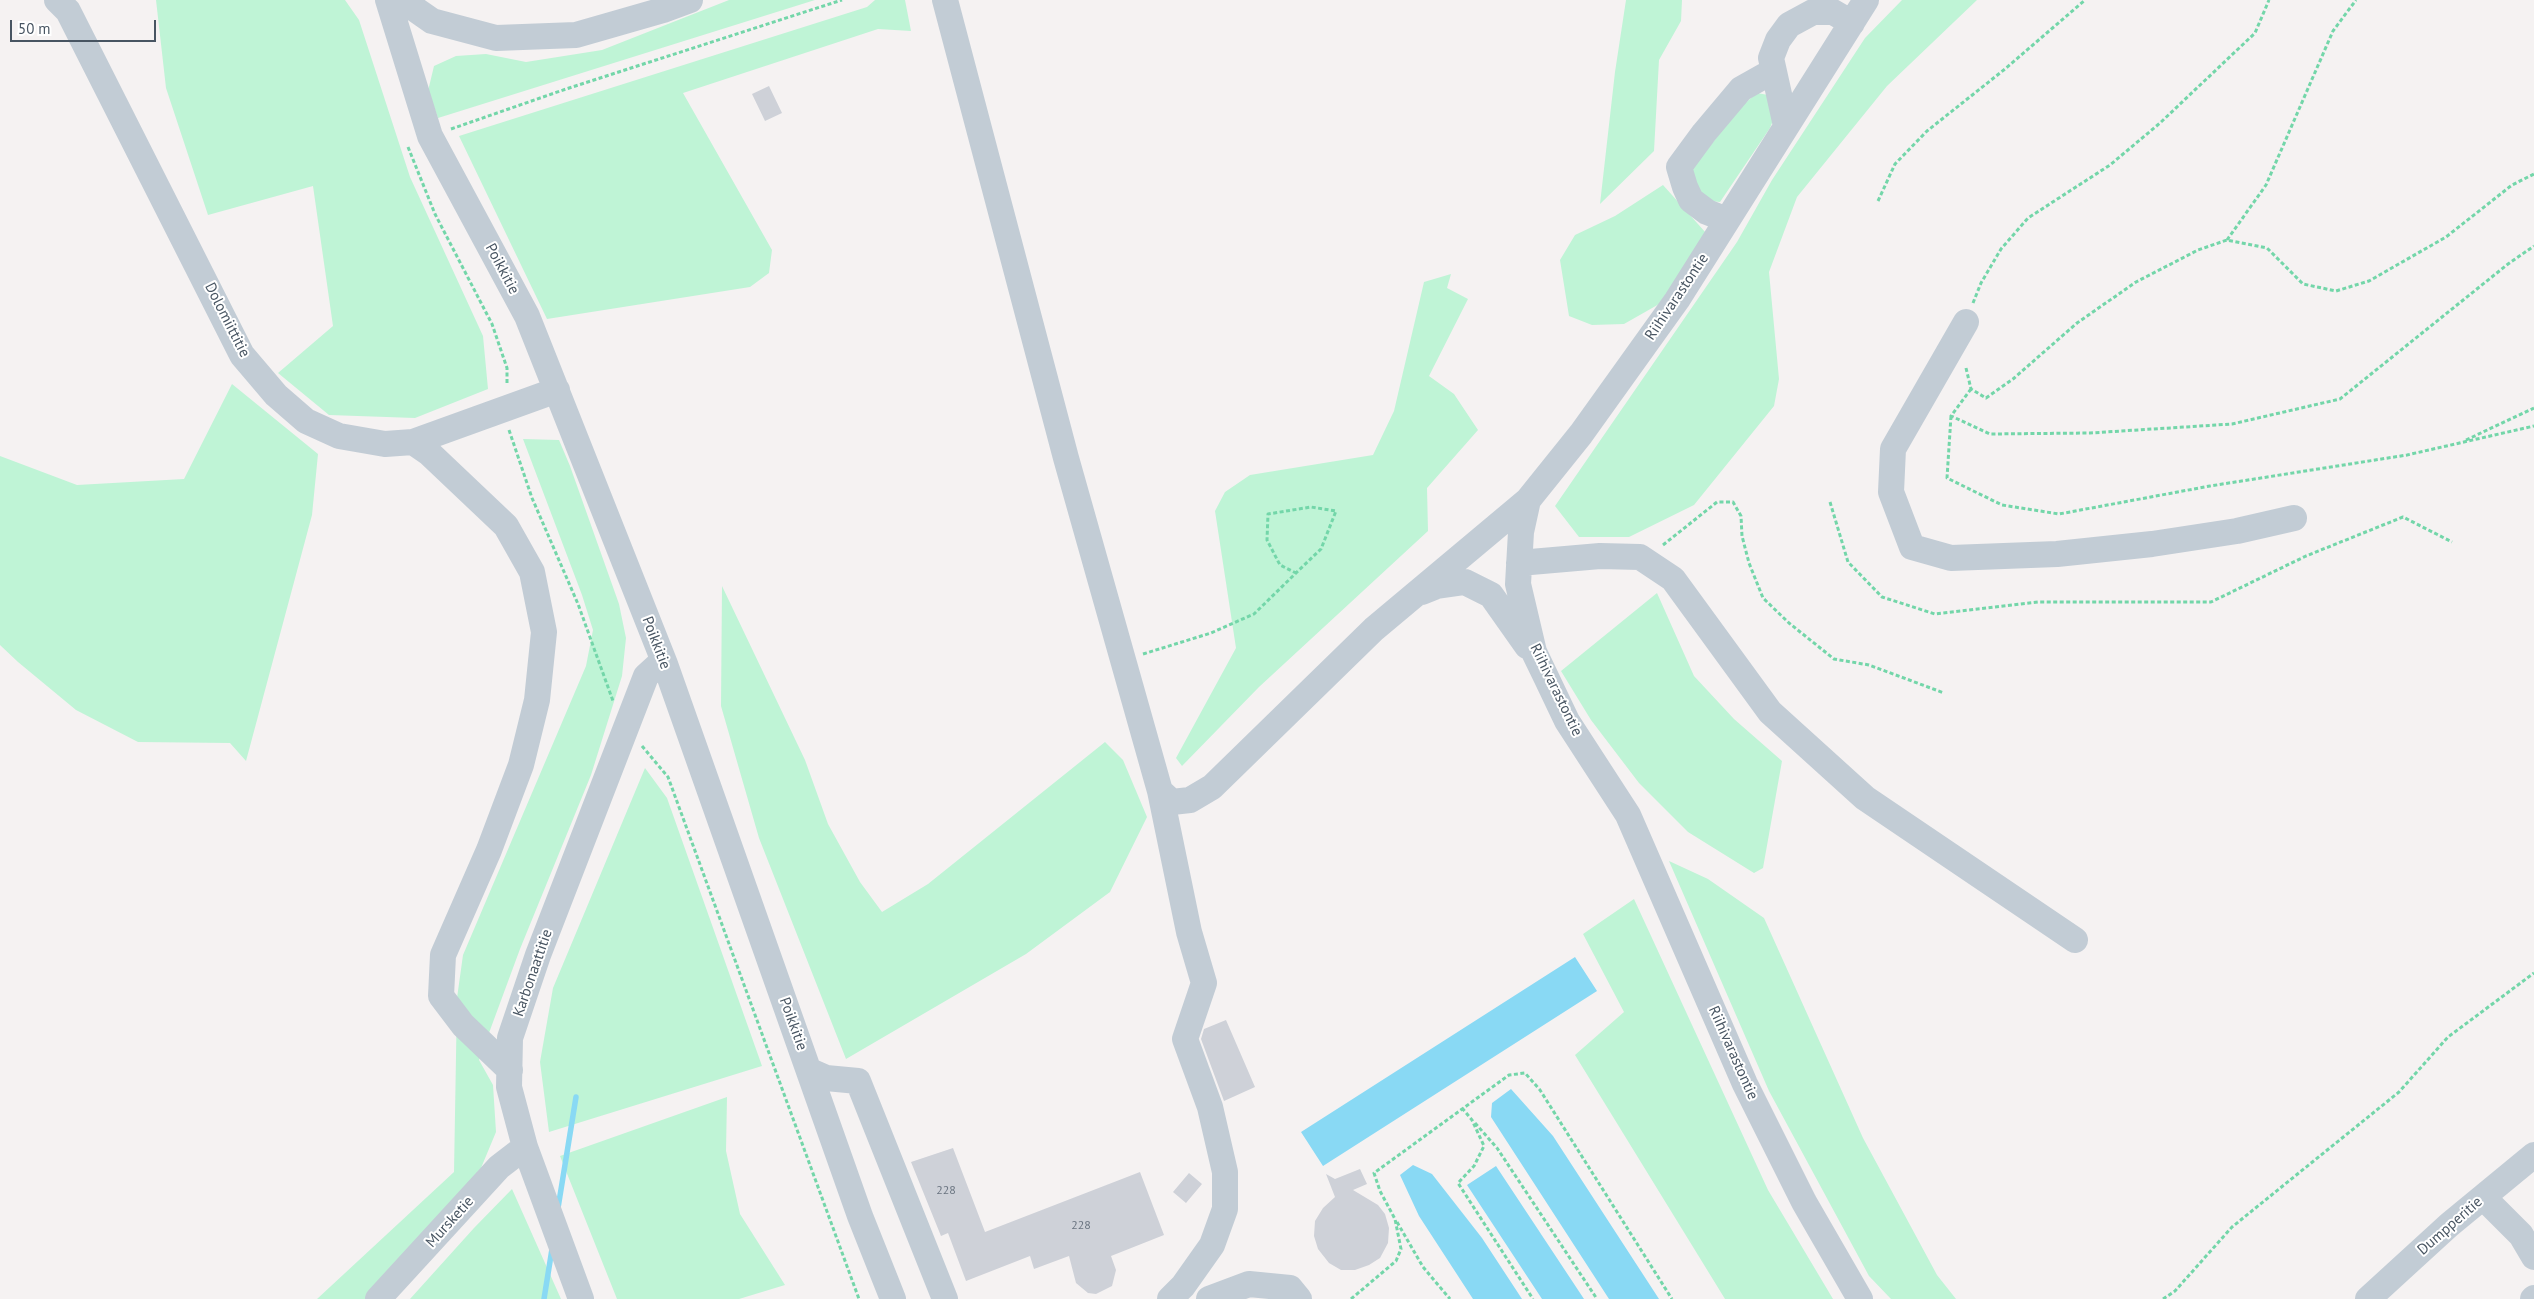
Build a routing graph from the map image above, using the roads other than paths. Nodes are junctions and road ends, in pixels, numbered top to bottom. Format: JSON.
{"nodes":[{"id":1,"x":56,"y":0,"type":"edge"},
{"id":2,"x":388,"y":0,"type":"edge"},
{"id":3,"x":402,"y":0,"type":"edge"},
{"id":4,"x":690,"y":0,"type":"edge"},
{"id":5,"x":945,"y":0,"type":"edge"},
{"id":6,"x":1866,"y":0,"type":"edge"},
{"id":7,"x":1852,"y":23,"type":"junction"},
{"id":8,"x":1773,"y":71,"type":"junction"},
{"id":9,"x":1786,"y":126,"type":"junction"},
{"id":10,"x":1727,"y":220,"type":"junction"},
{"id":11,"x":1966,"y":322,"type":"road end"},
{"id":12,"x":557,"y":390,"type":"junction"},
{"id":13,"x":413,"y":442,"type":"junction"},
{"id":14,"x":1528,"y":500,"type":"junction"},
{"id":15,"x":2294,"y":518,"type":"dead end"},
{"id":16,"x":1519,"y":563,"type":"junction"},
{"id":17,"x":1410,"y":597,"type":"junction"},
{"id":18,"x":665,"y":664,"type":"junction"},
{"id":19,"x":1547,"y":679,"type":"junction"},
{"id":20,"x":1160,"y":791,"type":"junction"},
{"id":21,"x":2075,"y":940,"type":"dead end"},
{"id":22,"x":510,"y":1070,"type":"junction"},
{"id":23,"x":810,"y":1071,"type":"junction"},
{"id":24,"x":525,"y":1147,"type":"junction"},
{"id":25,"x":2534,"y":1155,"type":"edge"},
{"id":26,"x":2483,"y":1197,"type":"junction"},
{"id":27,"x":2534,"y":1257,"type":"edge"},
{"id":28,"x":378,"y":1299,"type":"edge"},
{"id":29,"x":581,"y":1299,"type":"edge"},
{"id":30,"x":893,"y":1299,"type":"edge"},
{"id":31,"x":945,"y":1299,"type":"edge"},
{"id":32,"x":1170,"y":1299,"type":"edge"},
{"id":33,"x":1209,"y":1299,"type":"edge"},
{"id":34,"x":1299,"y":1299,"type":"edge"},
{"id":35,"x":1860,"y":1299,"type":"edge"},
{"id":36,"x":2368,"y":1299,"type":"edge"}],
"edges":[{"from":1,"to":13,"type":"street","name":"Dolomiittitie"},
{"from":2,"to":12,"type":"street","name":"Poikkitie"},
{"from":3,"to":4,"type":"street"},
{"from":5,"to":20,"type":"street"},
{"from":6,"to":7,"type":"street","name":"Riihivarastontie"},
{"from":7,"to":8,"type":"street"},
{"from":7,"to":9,"type":"street","name":"Riihivarastontie"},
{"from":8,"to":9,"type":"street"},
{"from":8,"to":10,"type":"street"},
{"from":9,"to":10,"type":"street","name":"Riihivarastontie"},
{"from":10,"to":14,"type":"street","name":"Riihivarastontie"},
{"from":11,"to":15,"type":"street"},
{"from":12,"to":13,"type":"street","name":"Dolomiittitie"},
{"from":12,"to":18,"type":"street","name":"Poikkitie"},
{"from":13,"to":22,"type":"street"},
{"from":14,"to":16,"type":"street","name":"Riihivarastontie"},
{"from":14,"to":17,"type":"street"},
{"from":16,"to":19,"type":"street","name":"Riihivarastontie"},
{"from":16,"to":21,"type":"street"},
{"from":17,"to":19,"type":"street"},
{"from":17,"to":20,"type":"street"},
{"from":18,"to":22,"type":"street","name":"Karbonaattitie"},
{"from":18,"to":23,"type":"street","name":"Poikkitie"},
{"from":19,"to":35,"type":"street","name":"Riihivarastontie"},
{"from":20,"to":32,"type":"street"},
{"from":22,"to":24,"type":"street","name":"Karbonaattitie"},
{"from":23,"to":30,"type":"street","name":"Poikkitie"},
{"from":23,"to":31,"type":"street"},
{"from":24,"to":28,"type":"street","name":"Mursketie"},
{"from":24,"to":29,"type":"street","name":"Karbonaattitie"},
{"from":25,"to":26,"type":"street","name":"Dumpperitie"},
{"from":26,"to":27,"type":"street"},
{"from":26,"to":36,"type":"street","name":"Dumpperitie"},
{"from":33,"to":34,"type":"street"}]}
